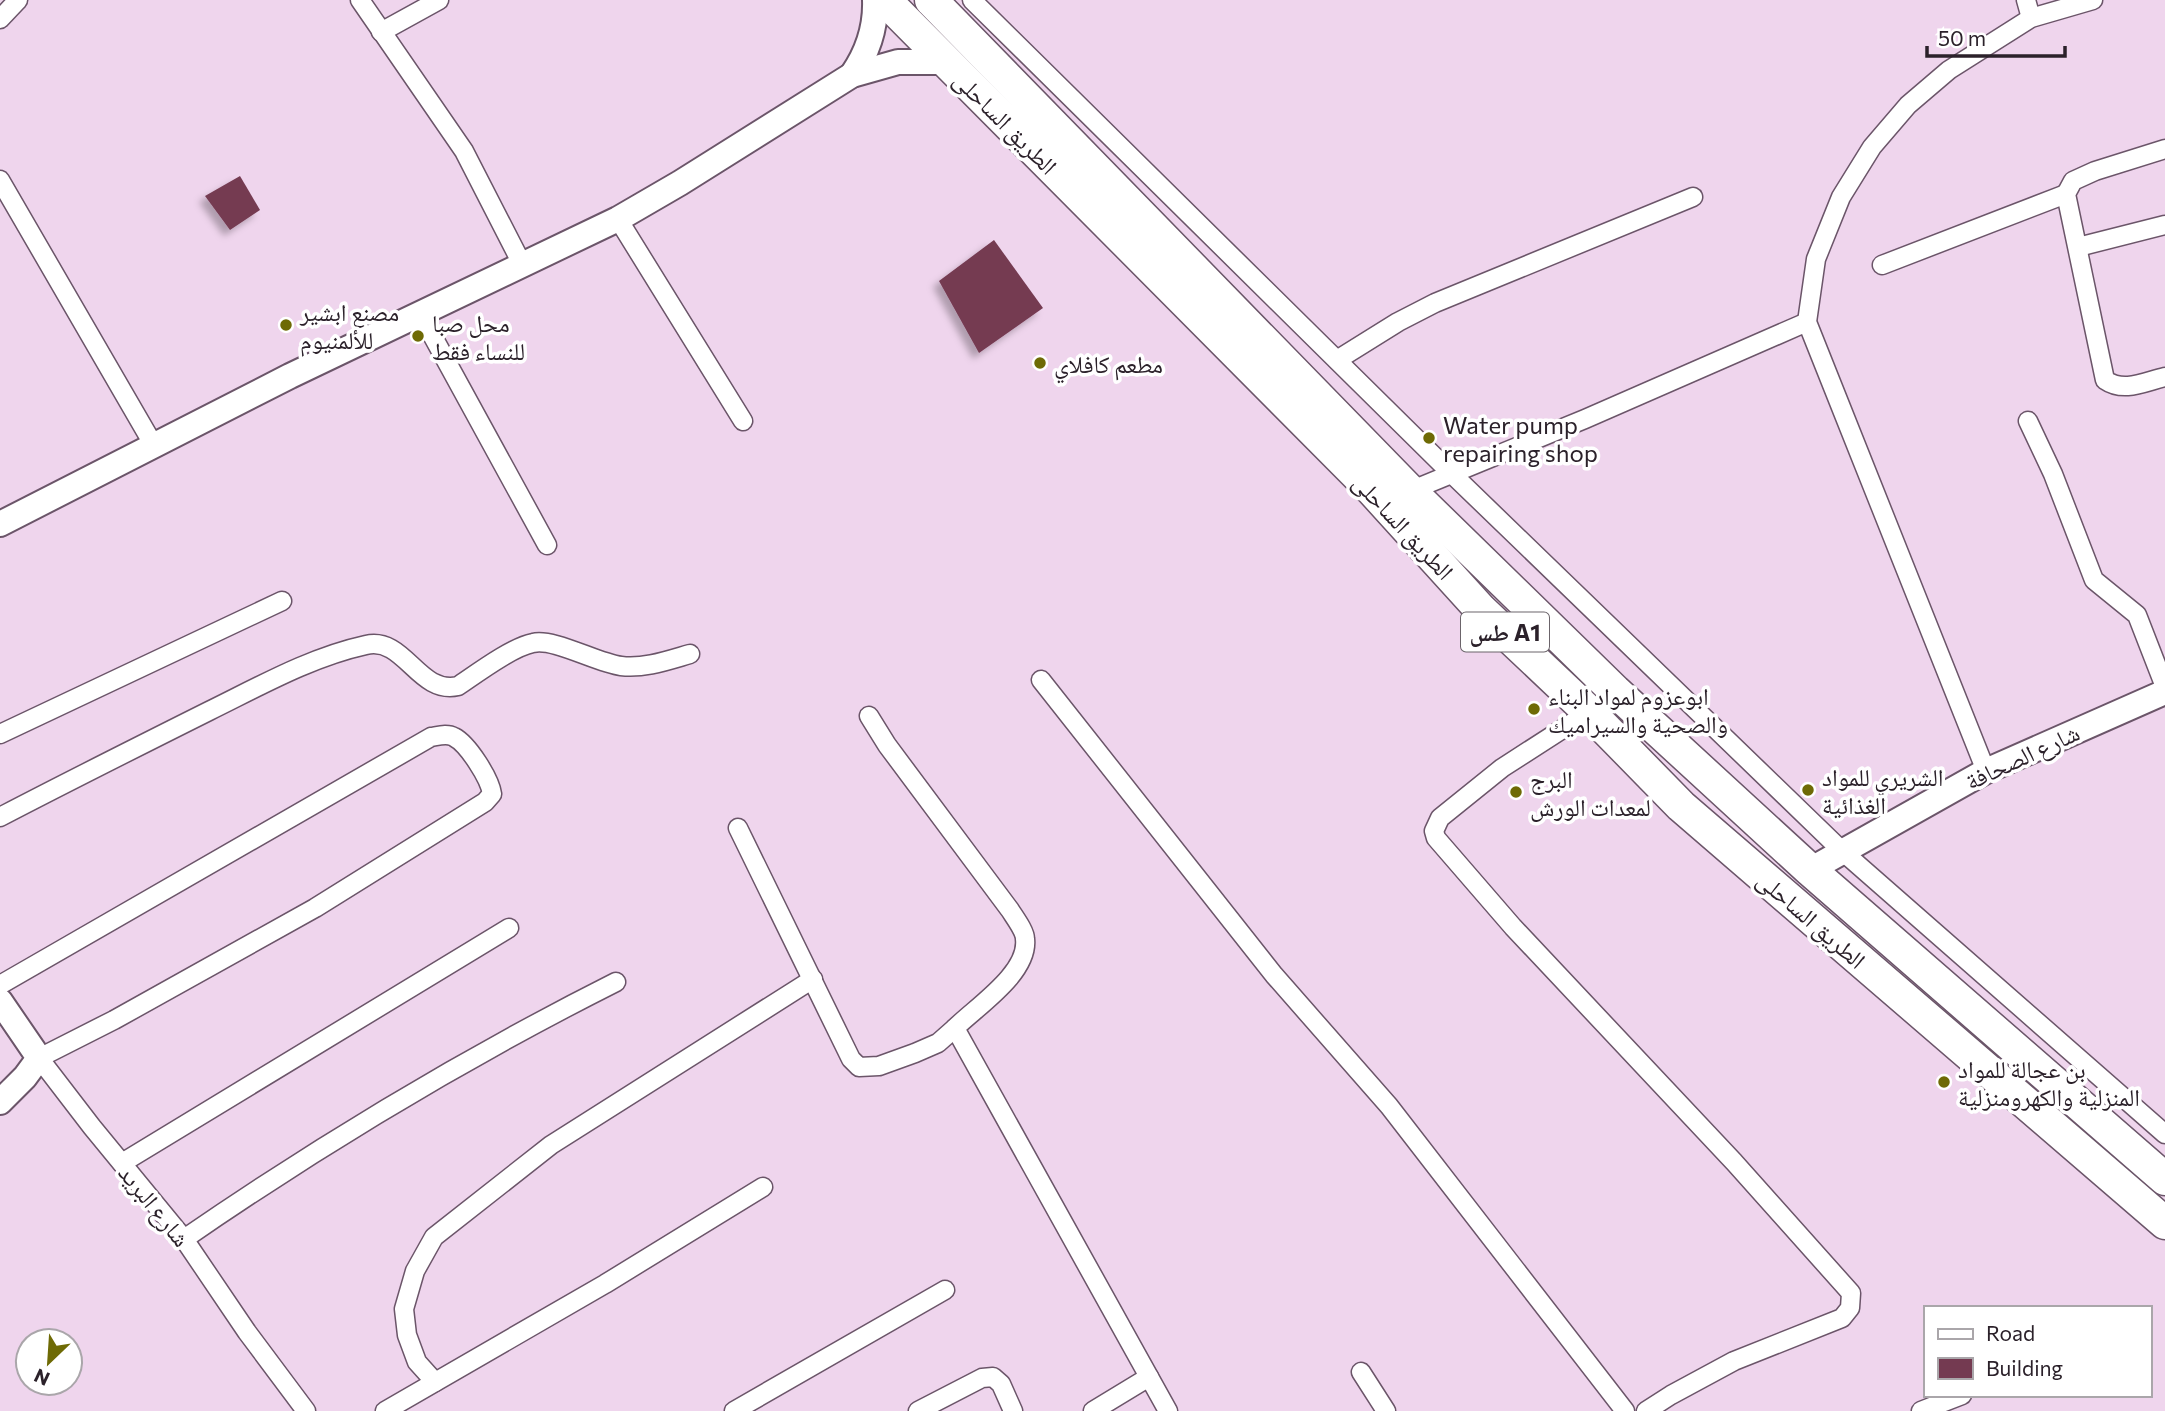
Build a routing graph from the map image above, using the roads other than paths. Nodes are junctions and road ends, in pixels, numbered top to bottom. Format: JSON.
{"nodes":[{"id":1,"x":18,"y":0,"type":"edge"},
{"id":2,"x":360,"y":0,"type":"edge"},
{"id":3,"x":439,"y":0,"type":"edge"},
{"id":4,"x":875,"y":0,"type":"edge"},
{"id":5,"x":885,"y":0,"type":"edge"},
{"id":6,"x":930,"y":0,"type":"edge"},
{"id":7,"x":972,"y":0,"type":"edge"},
{"id":8,"x":2026,"y":0,"type":"edge"},
{"id":9,"x":2094,"y":0,"type":"edge"},
{"id":10,"x":0,"y":19,"type":"edge"},
{"id":11,"x":2031,"y":19,"type":"junction"},
{"id":12,"x":381,"y":32,"type":"junction"},
{"id":13,"x":946,"y":62,"type":"junction"},
{"id":14,"x":852,"y":75,"type":"junction"},
{"id":15,"x":2165,"y":149,"type":"edge"},
{"id":16,"x":0,"y":180,"type":"edge"},
{"id":17,"x":2066,"y":194,"type":"junction"},
{"id":18,"x":1693,"y":197,"type":"dead end"},
{"id":19,"x":618,"y":219,"type":"junction"},
{"id":20,"x":2165,"y":225,"type":"edge"},
{"id":21,"x":2078,"y":247,"type":"junction"},
{"id":22,"x":1882,"y":265,"type":"dead end"},
{"id":23,"x":523,"y":266,"type":"junction"},
{"id":24,"x":420,"y":313,"type":"junction"},
{"id":25,"x":1807,"y":322,"type":"junction"},
{"id":26,"x":1337,"y":360,"type":"junction"},
{"id":27,"x":2165,"y":377,"type":"edge"},
{"id":28,"x":743,"y":421,"type":"dead end"},
{"id":29,"x":2028,"y":421,"type":"dead end"},
{"id":30,"x":153,"y":444,"type":"junction"},
{"id":31,"x":1451,"y":473,"type":"junction"},
{"id":32,"x":1410,"y":491,"type":"junction"},
{"id":33,"x":0,"y":524,"type":"edge"},
{"id":34,"x":547,"y":545,"type":"dead end"},
{"id":35,"x":282,"y":601,"type":"dead end"},
{"id":36,"x":690,"y":654,"type":"dead end"},
{"id":37,"x":1041,"y":680,"type":"dead end"},
{"id":38,"x":2165,"y":689,"type":"edge"},
{"id":39,"x":1589,"y":712,"type":"junction"},
{"id":40,"x":869,"y":716,"type":"dead end"},
{"id":41,"x":0,"y":734,"type":"edge"},
{"id":42,"x":1986,"y":771,"type":"junction"},
{"id":43,"x":0,"y":817,"type":"edge"},
{"id":44,"x":738,"y":828,"type":"dead end"},
{"id":45,"x":1841,"y":850,"type":"junction"},
{"id":46,"x":1810,"y":870,"type":"junction"},
{"id":47,"x":509,"y":928,"type":"dead end"},
{"id":48,"x":813,"y":979,"type":"junction"},
{"id":49,"x":616,"y":982,"type":"dead end"},
{"id":50,"x":0,"y":985,"type":"edge"},
{"id":51,"x":0,"y":1001,"type":"edge"},
{"id":52,"x":955,"y":1028,"type":"junction"},
{"id":53,"x":39,"y":1058,"type":"junction"},
{"id":54,"x":0,"y":1102,"type":"edge"},
{"id":55,"x":2165,"y":1135,"type":"edge"},
{"id":56,"x":122,"y":1163,"type":"junction"},
{"id":57,"x":2165,"y":1180,"type":"edge"},
{"id":58,"x":763,"y":1187,"type":"dead end"},
{"id":59,"x":2165,"y":1223,"type":"edge"},
{"id":60,"x":184,"y":1239,"type":"junction"},
{"id":61,"x":945,"y":1290,"type":"dead end"},
{"id":62,"x":1361,"y":1372,"type":"dead end"},
{"id":63,"x":1149,"y":1377,"type":"junction"},
{"id":64,"x":435,"y":1382,"type":"junction"},
{"id":65,"x":1957,"y":1397,"type":"edge"},
{"id":66,"x":306,"y":1411,"type":"edge"},
{"id":67,"x":385,"y":1411,"type":"edge"},
{"id":68,"x":734,"y":1411,"type":"edge"},
{"id":69,"x":918,"y":1411,"type":"edge"},
{"id":70,"x":1013,"y":1411,"type":"edge"},
{"id":71,"x":1093,"y":1411,"type":"edge"},
{"id":72,"x":1168,"y":1411,"type":"edge"},
{"id":73,"x":1386,"y":1411,"type":"edge"},
{"id":74,"x":1625,"y":1411,"type":"edge"},
{"id":75,"x":1646,"y":1411,"type":"edge"},
{"id":76,"x":1921,"y":1411,"type":"edge"}],
"edges":[{"from":1,"to":10,"type":"street"},
{"from":2,"to":12,"type":"street"},
{"from":3,"to":12,"type":"street"},
{"from":4,"to":14,"type":"street"},
{"from":5,"to":13,"type":"highway","name":"الطريق الساحلى","number":"طس A1"},
{"from":6,"to":32,"type":"highway","name":"الطريق الساحلى","number":"طس A1"},
{"from":7,"to":26,"type":"street"},
{"from":8,"to":11,"type":"street"},
{"from":9,"to":11,"type":"street"},
{"from":11,"to":25,"type":"street"},
{"from":12,"to":23,"type":"street"},
{"from":13,"to":14,"type":"street"},
{"from":13,"to":39,"type":"highway","name":"الطريق الساحلى","number":"طس A1"},
{"from":14,"to":19,"type":"street"},
{"from":15,"to":17,"type":"street"},
{"from":16,"to":30,"type":"street"},
{"from":17,"to":21,"type":"street"},
{"from":17,"to":22,"type":"street"},
{"from":18,"to":26,"type":"street"},
{"from":19,"to":23,"type":"street"},
{"from":19,"to":28,"type":"street"},
{"from":20,"to":21,"type":"street"},
{"from":21,"to":27,"type":"street"},
{"from":23,"to":24,"type":"street"},
{"from":24,"to":30,"type":"street"},
{"from":24,"to":34,"type":"street"},
{"from":25,"to":31,"type":"street"},
{"from":25,"to":42,"type":"street"},
{"from":26,"to":31,"type":"street"},
{"from":29,"to":38,"type":"street"},
{"from":30,"to":33,"type":"street"},
{"from":31,"to":32,"type":"street"},
{"from":31,"to":45,"type":"street"},
{"from":32,"to":46,"type":"highway","name":"الطريق الساحلى","number":"طس A1"},
{"from":35,"to":41,"type":"street"},
{"from":36,"to":43,"type":"street"},
{"from":37,"to":74,"type":"street"},
{"from":38,"to":42,"type":"street","name":"شارع الصحافة"},
{"from":39,"to":59,"type":"highway","name":"الطريق الساحلى","number":"طس A1"},
{"from":39,"to":75,"type":"street"},
{"from":40,"to":52,"type":"street"},
{"from":42,"to":45,"type":"street","name":"شارع الصحافة"},
{"from":44,"to":48,"type":"street"},
{"from":45,"to":46,"type":"street","name":"شارع الصحافة"},
{"from":45,"to":55,"type":"street"},
{"from":46,"to":57,"type":"highway","name":"الطريق الساحلى","number":"طس A1"},
{"from":47,"to":56,"type":"street"},
{"from":48,"to":52,"type":"street"},
{"from":48,"to":64,"type":"street"},
{"from":49,"to":60,"type":"street"},
{"from":50,"to":53,"type":"street"},
{"from":51,"to":53,"type":"street","name":"شارع البريد"},
{"from":52,"to":63,"type":"street"},
{"from":53,"to":54,"type":"street"},
{"from":53,"to":56,"type":"street","name":"شارع البريد"},
{"from":56,"to":60,"type":"street","name":"شارع البريد"},
{"from":58,"to":64,"type":"street"},
{"from":60,"to":66,"type":"street","name":"شارع البريد"},
{"from":61,"to":68,"type":"street"},
{"from":62,"to":73,"type":"street"},
{"from":63,"to":71,"type":"street"},
{"from":63,"to":72,"type":"street"},
{"from":64,"to":67,"type":"street"},
{"from":65,"to":76,"type":"street"},
{"from":69,"to":70,"type":"street"}]}
